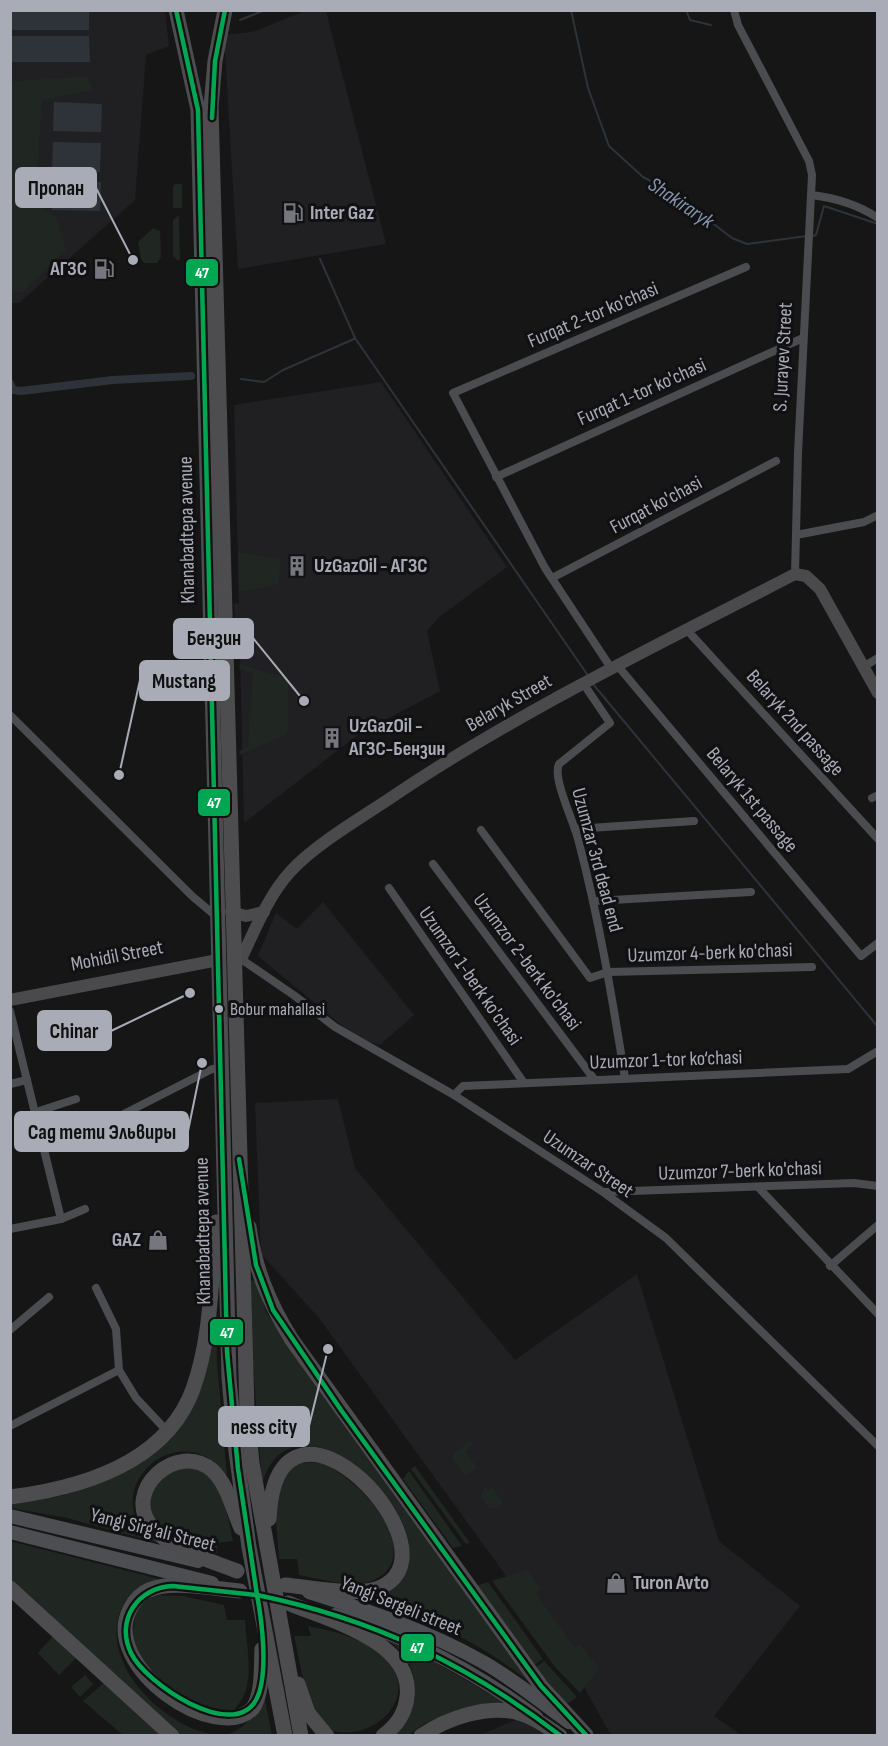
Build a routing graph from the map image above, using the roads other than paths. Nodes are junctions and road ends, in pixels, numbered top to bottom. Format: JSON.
{"nodes":[{"id":1,"x":176,"y":10,"type":"edge"},
{"id":2,"x":225,"y":10,"type":"edge"},
{"id":3,"x":734,"y":10,"type":"edge"},
{"id":4,"x":204,"y":108,"type":"junction"},
{"id":5,"x":812,"y":195,"type":"junction"},
{"id":6,"x":878,"y":218,"type":"edge"},
{"id":7,"x":746,"y":267,"type":"dead end"},
{"id":8,"x":803,"y":338,"type":"junction"},
{"id":9,"x":453,"y":393,"type":"joint"},
{"id":10,"x":776,"y":461,"type":"dead end"},
{"id":11,"x":496,"y":477,"type":"junction"},
{"id":12,"x":878,"y":515,"type":"edge"},
{"id":13,"x":796,"y":535,"type":"junction"},
{"id":14,"x":795,"y":574,"type":"junction"},
{"id":15,"x":552,"y":578,"type":"junction"},
{"id":16,"x":687,"y":630,"type":"junction"},
{"id":17,"x":878,"y":658,"type":"edge"},
{"id":18,"x":614,"y":666,"type":"junction"},
{"id":19,"x":863,"y":667,"type":"junction"},
{"id":20,"x":588,"y":680,"type":"junction"},
{"id":21,"x":878,"y":693,"type":"edge"},
{"id":22,"x":10,"y":715,"type":"edge"},
{"id":23,"x":694,"y":821,"type":"dead end"},
{"id":24,"x":575,"y":829,"type":"junction"},
{"id":25,"x":481,"y":830,"type":"dead end"},
{"id":26,"x":878,"y":839,"type":"edge"},
{"id":27,"x":434,"y":864,"type":"dead end"},
{"id":28,"x":389,"y":888,"type":"dead end"},
{"id":29,"x":751,"y":892,"type":"dead end"},
{"id":30,"x":595,"y":901,"type":"junction"},
{"id":31,"x":264,"y":912,"type":"junction"},
{"id":32,"x":224,"y":915,"type":"junction"},
{"id":33,"x":878,"y":943,"type":"edge"},
{"id":34,"x":231,"y":959,"type":"junction"},
{"id":35,"x":812,"y":967,"type":"dead end"},
{"id":36,"x":608,"y":972,"type":"junction"},
{"id":37,"x":10,"y":1000,"type":"edge"},
{"id":38,"x":10,"y":1011,"type":"edge"},
{"id":39,"x":878,"y":1051,"type":"edge"},
{"id":40,"x":221,"y":1069,"type":"junction"},
{"id":41,"x":625,"y":1078,"type":"junction"},
{"id":42,"x":594,"y":1079,"type":"junction"},
{"id":43,"x":27,"y":1080,"type":"junction"},
{"id":44,"x":524,"y":1083,"type":"junction"},
{"id":45,"x":10,"y":1084,"type":"edge"},
{"id":46,"x":454,"y":1095,"type":"junction"},
{"id":47,"x":76,"y":1099,"type":"dead end"},
{"id":48,"x":36,"y":1112,"type":"junction"},
{"id":49,"x":111,"y":1121,"type":"dead end"},
{"id":50,"x":230,"y":1150,"type":"junction"},
{"id":51,"x":878,"y":1186,"type":"edge"},
{"id":52,"x":758,"y":1187,"type":"junction"},
{"id":53,"x":603,"y":1192,"type":"junction"},
{"id":54,"x":85,"y":1209,"type":"dead end"},
{"id":55,"x":60,"y":1219,"type":"junction"},
{"id":56,"x":878,"y":1224,"type":"edge"},
{"id":57,"x":10,"y":1229,"type":"edge"},
{"id":58,"x":830,"y":1266,"type":"junction"},
{"id":59,"x":96,"y":1288,"type":"dead end"},
{"id":60,"x":49,"y":1297,"type":"dead end"},
{"id":61,"x":878,"y":1314,"type":"edge"},
{"id":62,"x":10,"y":1330,"type":"edge"},
{"id":63,"x":118,"y":1370,"type":"junction"},
{"id":64,"x":10,"y":1426,"type":"edge"},
{"id":65,"x":167,"y":1431,"type":"junction"},
{"id":66,"x":877,"y":1446,"type":"edge"},
{"id":67,"x":10,"y":1497,"type":"edge"},
{"id":68,"x":10,"y":1516,"type":"edge"},
{"id":69,"x":10,"y":1532,"type":"edge"},
{"id":70,"x":249,"y":1547,"type":"junction"},
{"id":71,"x":267,"y":1549,"type":"junction"},
{"id":72,"x":237,"y":1571,"type":"junction"},
{"id":73,"x":285,"y":1585,"type":"junction"},
{"id":74,"x":10,"y":1588,"type":"edge"},
{"id":75,"x":240,"y":1591,"type":"junction"},
{"id":76,"x":288,"y":1603,"type":"junction"},
{"id":77,"x":264,"y":1625,"type":"junction"},
{"id":78,"x":281,"y":1628,"type":"junction"},
{"id":79,"x":587,"y":1735,"type":"edge"},
{"id":80,"x":172,"y":1736,"type":"edge"},
{"id":81,"x":285,"y":1736,"type":"edge"},
{"id":82,"x":301,"y":1736,"type":"edge"},
{"id":83,"x":327,"y":1736,"type":"edge"},
{"id":84,"x":383,"y":1736,"type":"edge"},
{"id":85,"x":421,"y":1736,"type":"edge"},
{"id":86,"x":561,"y":1736,"type":"edge"}],
"edges":[{"from":1,"to":4,"type":"highway"},
{"from":2,"to":4,"type":"highway"},
{"from":3,"to":5,"type":"street","name":"S. Jurayev Street"},
{"from":4,"to":32,"type":"highway","name":"Khanabadtepa avenue"},
{"from":5,"to":6,"type":"street"},
{"from":5,"to":8,"type":"street","name":"S. Jurayev Street"},
{"from":7,"to":9,"type":"street","name":"Furqat 2-tor ko'chasi"},
{"from":8,"to":11,"type":"street","name":"Furqat 1-tor ko'chasi"},
{"from":8,"to":13,"type":"street","name":"S. Jurayev Street"},
{"from":9,"to":11,"type":"street","name":"Belaryk 1st passage"},
{"from":10,"to":15,"type":"street","name":"Furqat ko'chasi"},
{"from":11,"to":15,"type":"street","name":"Belaryk 1st passage"},
{"from":12,"to":13,"type":"street"},
{"from":13,"to":14,"type":"street","name":"S. Jurayev Street"},
{"from":14,"to":16,"type":"street","name":"Belaryk Street"},
{"from":14,"to":19,"type":"street"},
{"from":15,"to":18,"type":"street","name":"Belaryk 1st passage"},
{"from":16,"to":18,"type":"street","name":"Belaryk Street"},
{"from":16,"to":26,"type":"street","name":"Belaryk 2nd passage"},
{"from":17,"to":19,"type":"street"},
{"from":18,"to":20,"type":"street","name":"Belaryk Street"},
{"from":18,"to":33,"type":"street","name":"Belaryk 1st passage"},
{"from":19,"to":21,"type":"street"},
{"from":20,"to":24,"type":"street","name":"Uzumzar 3rd dead end"},
{"from":20,"to":31,"type":"street","name":"Belaryk Street"},
{"from":22,"to":32,"type":"street"},
{"from":23,"to":24,"type":"street"},
{"from":24,"to":30,"type":"street","name":"Uzumzar 3rd dead end"},
{"from":25,"to":36,"type":"street","name":"Uzumzor 4-berk ko'chasi"},
{"from":27,"to":42,"type":"street","name":"Uzumzor 2-berk ko'chasi"},
{"from":28,"to":44,"type":"street","name":"Uzumzor 1-berk ko'chasi"},
{"from":29,"to":30,"type":"street"},
{"from":30,"to":36,"type":"street","name":"Uzumzar 3rd dead end"},
{"from":31,"to":32,"type":"street"},
{"from":31,"to":34,"type":"street","name":"Belaryk Street"},
{"from":32,"to":34,"type":"highway","name":"Khanabadtepa avenue"},
{"from":34,"to":37,"type":"street","name":"Mohidil Street"},
{"from":34,"to":40,"type":"highway","name":"Khanabadtepa avenue"},
{"from":34,"to":46,"type":"street","name":"Uzumzar Street"},
{"from":34,"to":50,"type":"highway","name":"Khanabadtepa avenue"},
{"from":35,"to":36,"type":"street","name":"Uzumzor 4-berk ko'chasi"},
{"from":36,"to":41,"type":"street","name":"Uzumzar 3rd dead end"},
{"from":38,"to":43,"type":"street"},
{"from":39,"to":41,"type":"street","name":"Uzumzor 1-tor ko‘chasi"},
{"from":40,"to":49,"type":"street"},
{"from":40,"to":50,"type":"highway","name":"Khanabadtepa avenue"},
{"from":41,"to":42,"type":"street","name":"Uzumzor 1-tor ko‘chasi"},
{"from":42,"to":44,"type":"street","name":"Uzumzor 1-tor ko‘chasi"},
{"from":43,"to":45,"type":"street"},
{"from":43,"to":48,"type":"street"},
{"from":44,"to":46,"type":"street","name":"Uzumzor 1-tor ko‘chasi"},
{"from":46,"to":53,"type":"street","name":"Uzumzar Street"},
{"from":47,"to":48,"type":"street"},
{"from":48,"to":55,"type":"street"},
{"from":50,"to":65,"type":"highway"},
{"from":50,"to":70,"type":"highway","name":"Khanabadtepa avenue"},
{"from":50,"to":71,"type":"highway","name":"Khanabadtepa avenue"},
{"from":50,"to":79,"type":"highway"},
{"from":51,"to":52,"type":"street","name":"Uzumzor 7-berk ko'chasi"},
{"from":52,"to":53,"type":"street","name":"Uzumzor 7-berk ko'chasi"},
{"from":52,"to":58,"type":"street"},
{"from":53,"to":66,"type":"street","name":"Uzumzar Street"},
{"from":54,"to":55,"type":"street"},
{"from":55,"to":57,"type":"street"},
{"from":56,"to":58,"type":"street"},
{"from":58,"to":61,"type":"street"},
{"from":59,"to":63,"type":"street"},
{"from":60,"to":62,"type":"street"},
{"from":63,"to":64,"type":"street"},
{"from":63,"to":65,"type":"street"},
{"from":65,"to":67,"type":"highway"},
{"from":68,"to":72,"type":"main road","name":"Yangi Sirg'ali Street"},
{"from":69,"to":75,"type":"main road"},
{"from":70,"to":72,"type":"highway"},
{"from":70,"to":77,"type":"highway","name":"Khanabadtepa avenue"},
{"from":71,"to":73,"type":"highway"},
{"from":71,"to":78,"type":"highway","name":"Khanabadtepa avenue"},
{"from":72,"to":73,"type":"main road","name":"Yangi Sirg'ali Street"},
{"from":73,"to":79,"type":"main road","name":"Yangi Sergeli street"},
{"from":74,"to":80,"type":"highway"},
{"from":75,"to":76,"type":"main road"},
{"from":75,"to":77,"type":"highway"},
{"from":76,"to":84,"type":"highway"},
{"from":76,"to":86,"type":"main road","name":"Yangi Sergeli street"},
{"from":77,"to":81,"type":"highway","name":"Khanabadtepa avenue"},
{"from":78,"to":82,"type":"highway","name":"Khanabadtepa avenue"},
{"from":78,"to":83,"type":"highway"},
{"from":85,"to":86,"type":"highway"}]}
